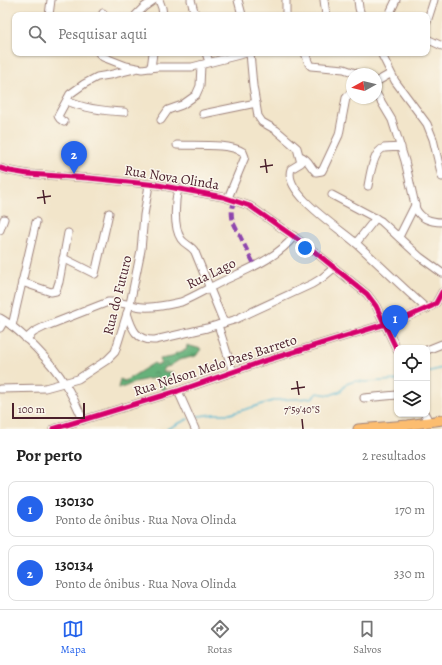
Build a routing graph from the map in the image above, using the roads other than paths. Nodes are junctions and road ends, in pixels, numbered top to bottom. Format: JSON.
{"nodes":[{"id":1,"x":52,"y":0,"type":"edge"},
{"id":2,"x":154,"y":0,"type":"edge"},
{"id":3,"x":159,"y":0,"type":"edge"},
{"id":4,"x":191,"y":0,"type":"edge"},
{"id":5,"x":238,"y":0,"type":"edge"},
{"id":6,"x":286,"y":0,"type":"edge"},
{"id":7,"x":324,"y":0,"type":"edge"},
{"id":8,"x":358,"y":0,"type":"edge"},
{"id":9,"x":396,"y":0,"type":"edge"},
{"id":10,"x":434,"y":0,"type":"edge"},
{"id":11,"x":50,"y":12,"type":"edge"},
{"id":12,"x":139,"y":12,"type":"edge"},
{"id":13,"x":163,"y":12,"type":"edge"},
{"id":14,"x":195,"y":12,"type":"edge"},
{"id":15,"x":241,"y":12,"type":"edge"},
{"id":16,"x":286,"y":12,"type":"edge"},
{"id":17,"x":326,"y":12,"type":"edge"},
{"id":18,"x":360,"y":12,"type":"edge"},
{"id":19,"x":390,"y":12,"type":"edge"},
{"id":20,"x":430,"y":13,"type":"edge"},
{"id":21,"x":430,"y":40,"type":"edge"},
{"id":22,"x":442,"y":46,"type":"edge"},
{"id":23,"x":102,"y":56,"type":"edge"},
{"id":24,"x":114,"y":56,"type":"edge"},
{"id":25,"x":153,"y":56,"type":"edge"},
{"id":26,"x":207,"y":56,"type":"edge"},
{"id":27,"x":234,"y":56,"type":"edge"},
{"id":28,"x":250,"y":56,"type":"edge"},
{"id":29,"x":306,"y":56,"type":"edge"},
{"id":30,"x":382,"y":56,"type":"edge"},
{"id":31,"x":209,"y":62,"type":"junction"},
{"id":32,"x":201,"y":65,"type":"junction"},
{"id":33,"x":134,"y":68,"type":"junction"},
{"id":34,"x":151,"y":68,"type":"junction"},
{"id":35,"x":346,"y":70,"type":"edge"},
{"id":36,"x":390,"y":74,"type":"junction"},
{"id":37,"x":382,"y":79,"type":"edge"},
{"id":38,"x":346,"y":98,"type":"edge"},
{"id":39,"x":67,"y":101,"type":"junction"},
{"id":40,"x":256,"y":103,"type":"junction"},
{"id":41,"x":382,"y":103,"type":"edge"},
{"id":42,"x":124,"y":112,"type":"dead end"},
{"id":43,"x":203,"y":114,"type":"dead end"},
{"id":44,"x":162,"y":120,"type":"dead end"},
{"id":45,"x":64,"y":122,"type":"dead end"},
{"id":46,"x":177,"y":145,"type":"dead end"},
{"id":47,"x":401,"y":147,"type":"junction"},
{"id":48,"x":300,"y":156,"type":"junction"},
{"id":49,"x":0,"y":168,"type":"edge"},
{"id":50,"x":442,"y":177,"type":"edge"},
{"id":51,"x":149,"y":184,"type":"junction"},
{"id":52,"x":368,"y":186,"type":"dead end"},
{"id":53,"x":178,"y":188,"type":"junction"},
{"id":54,"x":332,"y":195,"type":"dead end"},
{"id":55,"x":228,"y":198,"type":"junction"},
{"id":56,"x":415,"y":205,"type":"junction"},
{"id":57,"x":109,"y":213,"type":"dead end"},
{"id":58,"x":376,"y":218,"type":"junction"},
{"id":59,"x":4,"y":219,"type":"dead end"},
{"id":60,"x":36,"y":222,"type":"dead end"},
{"id":61,"x":442,"y":222,"type":"edge"},
{"id":62,"x":0,"y":230,"type":"edge"},
{"id":63,"x":68,"y":233,"type":"dead end"},
{"id":64,"x":294,"y":236,"type":"junction"},
{"id":65,"x":399,"y":237,"type":"junction"},
{"id":66,"x":356,"y":243,"type":"junction"},
{"id":67,"x":63,"y":258,"type":"junction"},
{"id":68,"x":334,"y":268,"type":"junction"},
{"id":69,"x":442,"y":273,"type":"edge"},
{"id":70,"x":22,"y":282,"type":"junction"},
{"id":71,"x":210,"y":288,"type":"junction"},
{"id":72,"x":442,"y":292,"type":"edge"},
{"id":73,"x":130,"y":304,"type":"junction"},
{"id":74,"x":427,"y":309,"type":"junction"},
{"id":75,"x":127,"y":312,"type":"junction"},
{"id":76,"x":2,"y":320,"type":"edge"},
{"id":77,"x":385,"y":323,"type":"junction"},
{"id":78,"x":221,"y":324,"type":"junction"},
{"id":79,"x":12,"y":326,"type":"junction"},
{"id":80,"x":0,"y":328,"type":"edge"},
{"id":81,"x":26,"y":339,"type":"junction"},
{"id":82,"x":442,"y":344,"type":"edge"},
{"id":83,"x":395,"y":345,"type":"edge"},
{"id":84,"x":430,"y":349,"type":"edge"},
{"id":85,"x":233,"y":372,"type":"junction"},
{"id":86,"x":65,"y":382,"type":"junction"},
{"id":87,"x":0,"y":389,"type":"edge"},
{"id":88,"x":178,"y":391,"type":"junction"},
{"id":89,"x":394,"y":395,"type":"edge"},
{"id":90,"x":364,"y":398,"type":"dead end"},
{"id":91,"x":427,"y":418,"type":"edge"},
{"id":92,"x":83,"y":420,"type":"junction"},
{"id":93,"x":442,"y":420,"type":"edge"},
{"id":94,"x":388,"y":428,"type":"edge"},
{"id":95,"x":53,"y":429,"type":"edge"},
{"id":96,"x":195,"y":429,"type":"edge"},
{"id":97,"x":358,"y":429,"type":"edge"}],
"edges":[{"from":1,"to":11,"type":"street"},
{"from":2,"to":12,"type":"street"},
{"from":3,"to":13,"type":"street"},
{"from":4,"to":14,"type":"street"},
{"from":5,"to":15,"type":"street"},
{"from":6,"to":16,"type":"street"},
{"from":7,"to":17,"type":"street"},
{"from":8,"to":18,"type":"street"},
{"from":9,"to":19,"type":"street"},
{"from":10,"to":20,"type":"street"},
{"from":21,"to":22,"type":"street"},
{"from":23,"to":24,"type":"street"},
{"from":24,"to":33,"type":"street"},
{"from":25,"to":34,"type":"street"},
{"from":26,"to":31,"type":"street"},
{"from":27,"to":31,"type":"street"},
{"from":28,"to":40,"type":"street"},
{"from":29,"to":35,"type":"street"},
{"from":30,"to":36,"type":"street"},
{"from":31,"to":32,"type":"street"},
{"from":32,"to":34,"type":"street"},
{"from":32,"to":44,"type":"street"},
{"from":33,"to":34,"type":"street"},
{"from":33,"to":39,"type":"street"},
{"from":36,"to":37,"type":"street"},
{"from":36,"to":50,"type":"street"},
{"from":38,"to":48,"type":"street"},
{"from":39,"to":42,"type":"street"},
{"from":39,"to":45,"type":"street"},
{"from":40,"to":43,"type":"street"},
{"from":40,"to":48,"type":"street"},
{"from":41,"to":47,"type":"street"},
{"from":46,"to":55,"type":"street"},
{"from":47,"to":52,"type":"street"},
{"from":47,"to":56,"type":"street"},
{"from":48,"to":66,"type":"street"},
{"from":49,"to":51,"type":"street","name":"Rua Nova Olinda"},
{"from":51,"to":53,"type":"street","name":"Rua Nova Olinda"},
{"from":51,"to":73,"type":"street","name":"Rua do Futuro"},
{"from":53,"to":55,"type":"street","name":"Rua Nova Olinda"},
{"from":53,"to":71,"type":"street"},
{"from":54,"to":58,"type":"street"},
{"from":55,"to":64,"type":"street","name":"Rua Nova Olinda"},
{"from":56,"to":61,"type":"street"},
{"from":56,"to":65,"type":"street"},
{"from":57,"to":67,"type":"street"},
{"from":58,"to":65,"type":"street"},
{"from":58,"to":66,"type":"street"},
{"from":59,"to":62,"type":"street"},
{"from":60,"to":70,"type":"street"},
{"from":63,"to":67,"type":"street"},
{"from":64,"to":68,"type":"street","name":"Rua Nova Olinda"},
{"from":64,"to":71,"type":"street","name":"Rua Lago"},
{"from":65,"to":69,"type":"street"},
{"from":66,"to":74,"type":"street"},
{"from":67,"to":70,"type":"street"},
{"from":68,"to":77,"type":"street","name":"Rua Nova Olinda"},
{"from":68,"to":78,"type":"street"},
{"from":70,"to":79,"type":"street"},
{"from":71,"to":73,"type":"street","name":"Rua Lago"},
{"from":71,"to":78,"type":"street"},
{"from":72,"to":74,"type":"street"},
{"from":73,"to":75,"type":"street","name":"Rua do Futuro"},
{"from":73,"to":81,"type":"street","name":"Rua Lago"},
{"from":74,"to":77,"type":"street","name":"Rua Nelson Melo Paes Barreto"},
{"from":75,"to":78,"type":"street"},
{"from":75,"to":86,"type":"street","name":"Rua do Futuro"},
{"from":76,"to":79,"type":"street"},
{"from":76,"to":80,"type":"street"},
{"from":77,"to":83,"type":"street","name":"Rua Nova Olinda"},
{"from":77,"to":85,"type":"street","name":"Rua Nelson Melo Paes Barreto"},
{"from":78,"to":85,"type":"street"},
{"from":79,"to":81,"type":"street"},
{"from":81,"to":86,"type":"street"},
{"from":82,"to":84,"type":"street"},
{"from":85,"to":88,"type":"street","name":"Rua Nelson Melo Paes Barreto"},
{"from":86,"to":87,"type":"street","name":"Rua do Futuro"},
{"from":86,"to":92,"type":"street"},
{"from":88,"to":92,"type":"street","name":"Rua Nelson Melo Paes Barreto"},
{"from":88,"to":96,"type":"street"},
{"from":89,"to":90,"type":"street"},
{"from":91,"to":93,"type":"main road"},
{"from":91,"to":94,"type":"main road"},
{"from":92,"to":95,"type":"street","name":"Rua Nelson Melo Paes Barreto"},
{"from":94,"to":97,"type":"main road"}]}
